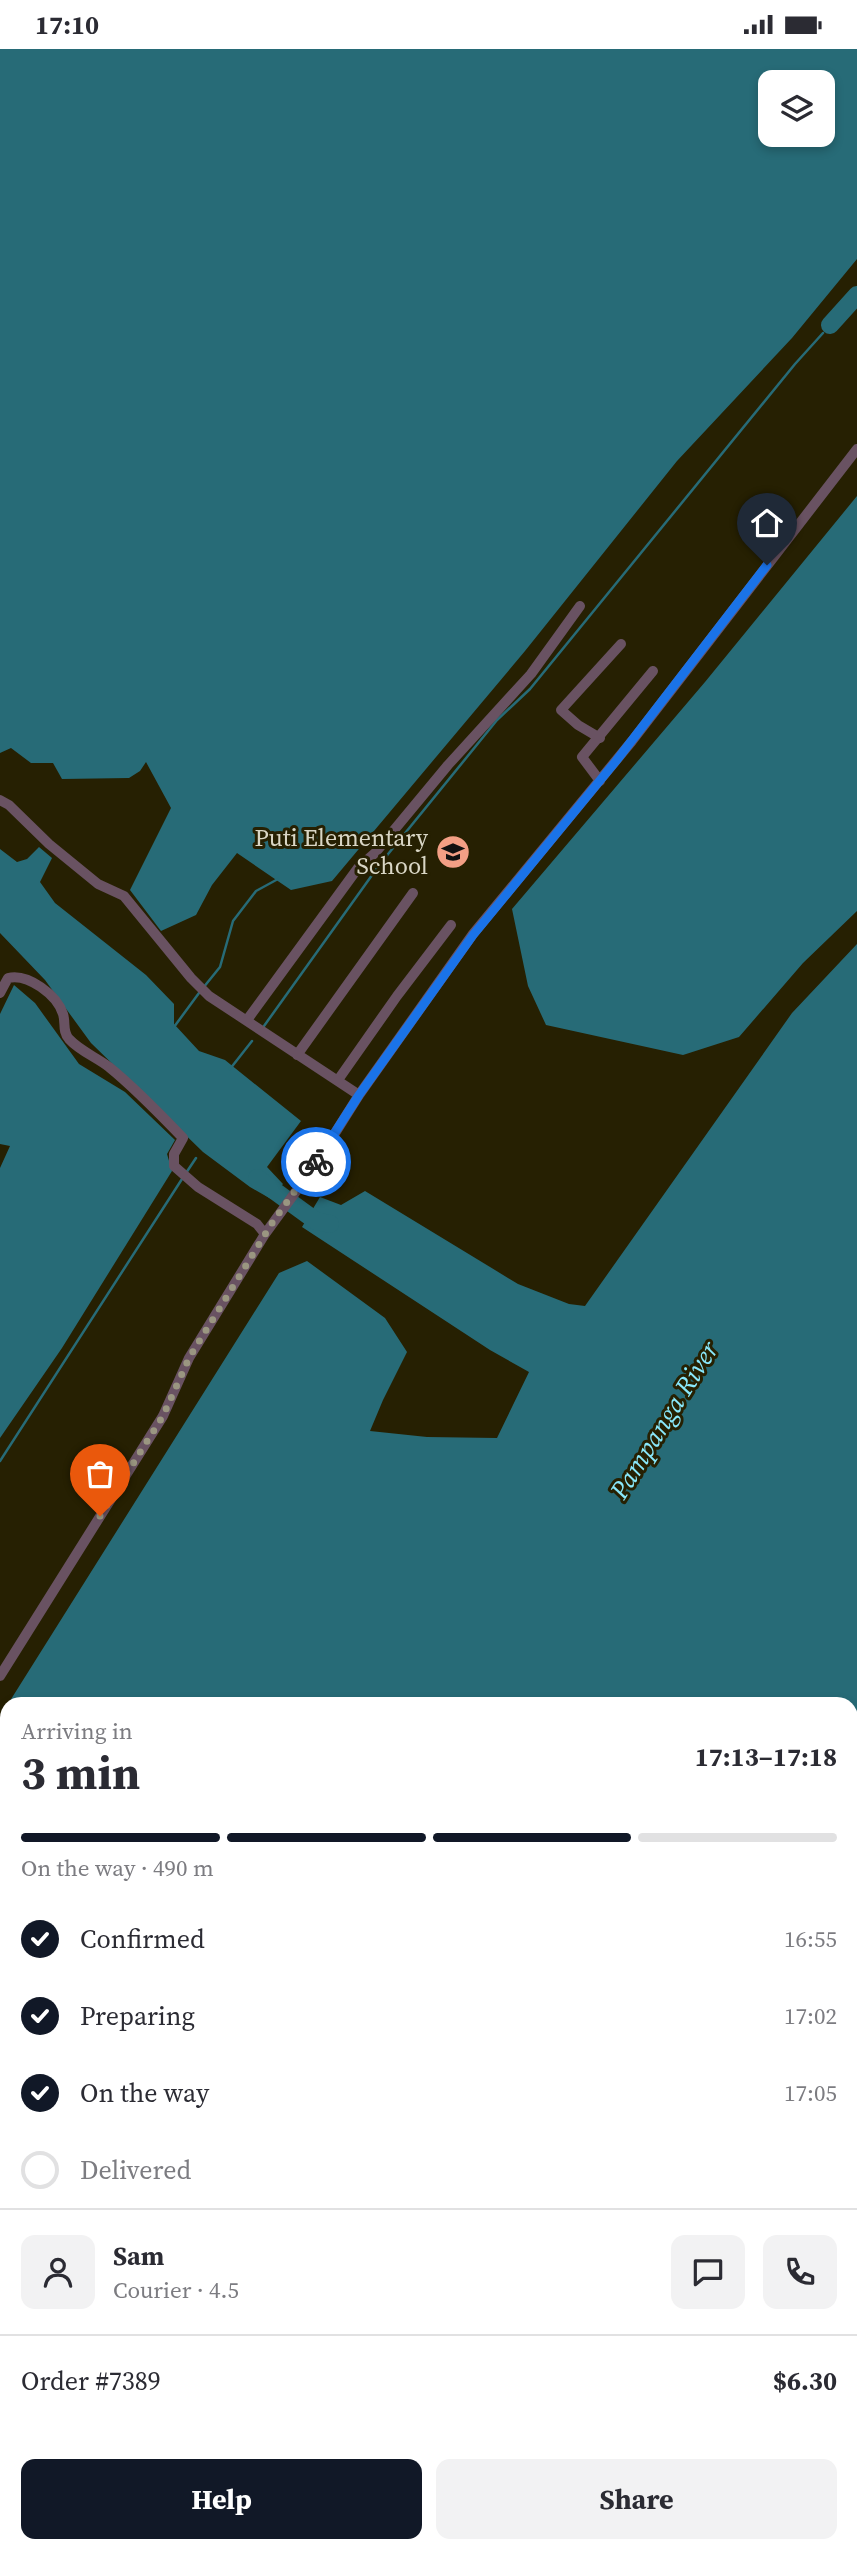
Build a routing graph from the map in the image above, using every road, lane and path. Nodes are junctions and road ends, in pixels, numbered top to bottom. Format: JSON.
{"nodes":[{"id":1,"x":857,"y":449,"type":"edge"},
{"id":2,"x":580,"y":606,"type":"dead end"},
{"id":3,"x":621,"y":644,"type":"dead end"},
{"id":4,"x":653,"y":671,"type":"dead end"},
{"id":5,"x":600,"y":738,"type":"junction"},
{"id":6,"x":600,"y":781,"type":"junction"},
{"id":7,"x":0,"y":800,"type":"edge"},
{"id":8,"x":413,"y":893,"type":"dead end"},
{"id":9,"x":451,"y":925,"type":"dead end"},
{"id":10,"x":0,"y":993,"type":"edge"},
{"id":11,"x":247,"y":1020,"type":"junction"},
{"id":12,"x":297,"y":1055,"type":"junction"},
{"id":13,"x":338,"y":1080,"type":"junction"},
{"id":14,"x":359,"y":1095,"type":"junction"},
{"id":15,"x":265,"y":1234,"type":"junction"},
{"id":16,"x":0,"y":1676,"type":"edge"}],
"edges":[{"from":1,"to":6,"type":"street"},
{"from":2,"to":11,"type":"street"},
{"from":3,"to":5,"type":"street"},
{"from":4,"to":5,"type":"street"},
{"from":5,"to":6,"type":"street"},
{"from":6,"to":14,"type":"street"},
{"from":7,"to":11,"type":"street"},
{"from":8,"to":12,"type":"street"},
{"from":9,"to":13,"type":"street"},
{"from":10,"to":15,"type":"street"},
{"from":11,"to":12,"type":"street"},
{"from":12,"to":13,"type":"street"},
{"from":13,"to":14,"type":"street"},
{"from":14,"to":15,"type":"street"},
{"from":15,"to":16,"type":"street"}]}
